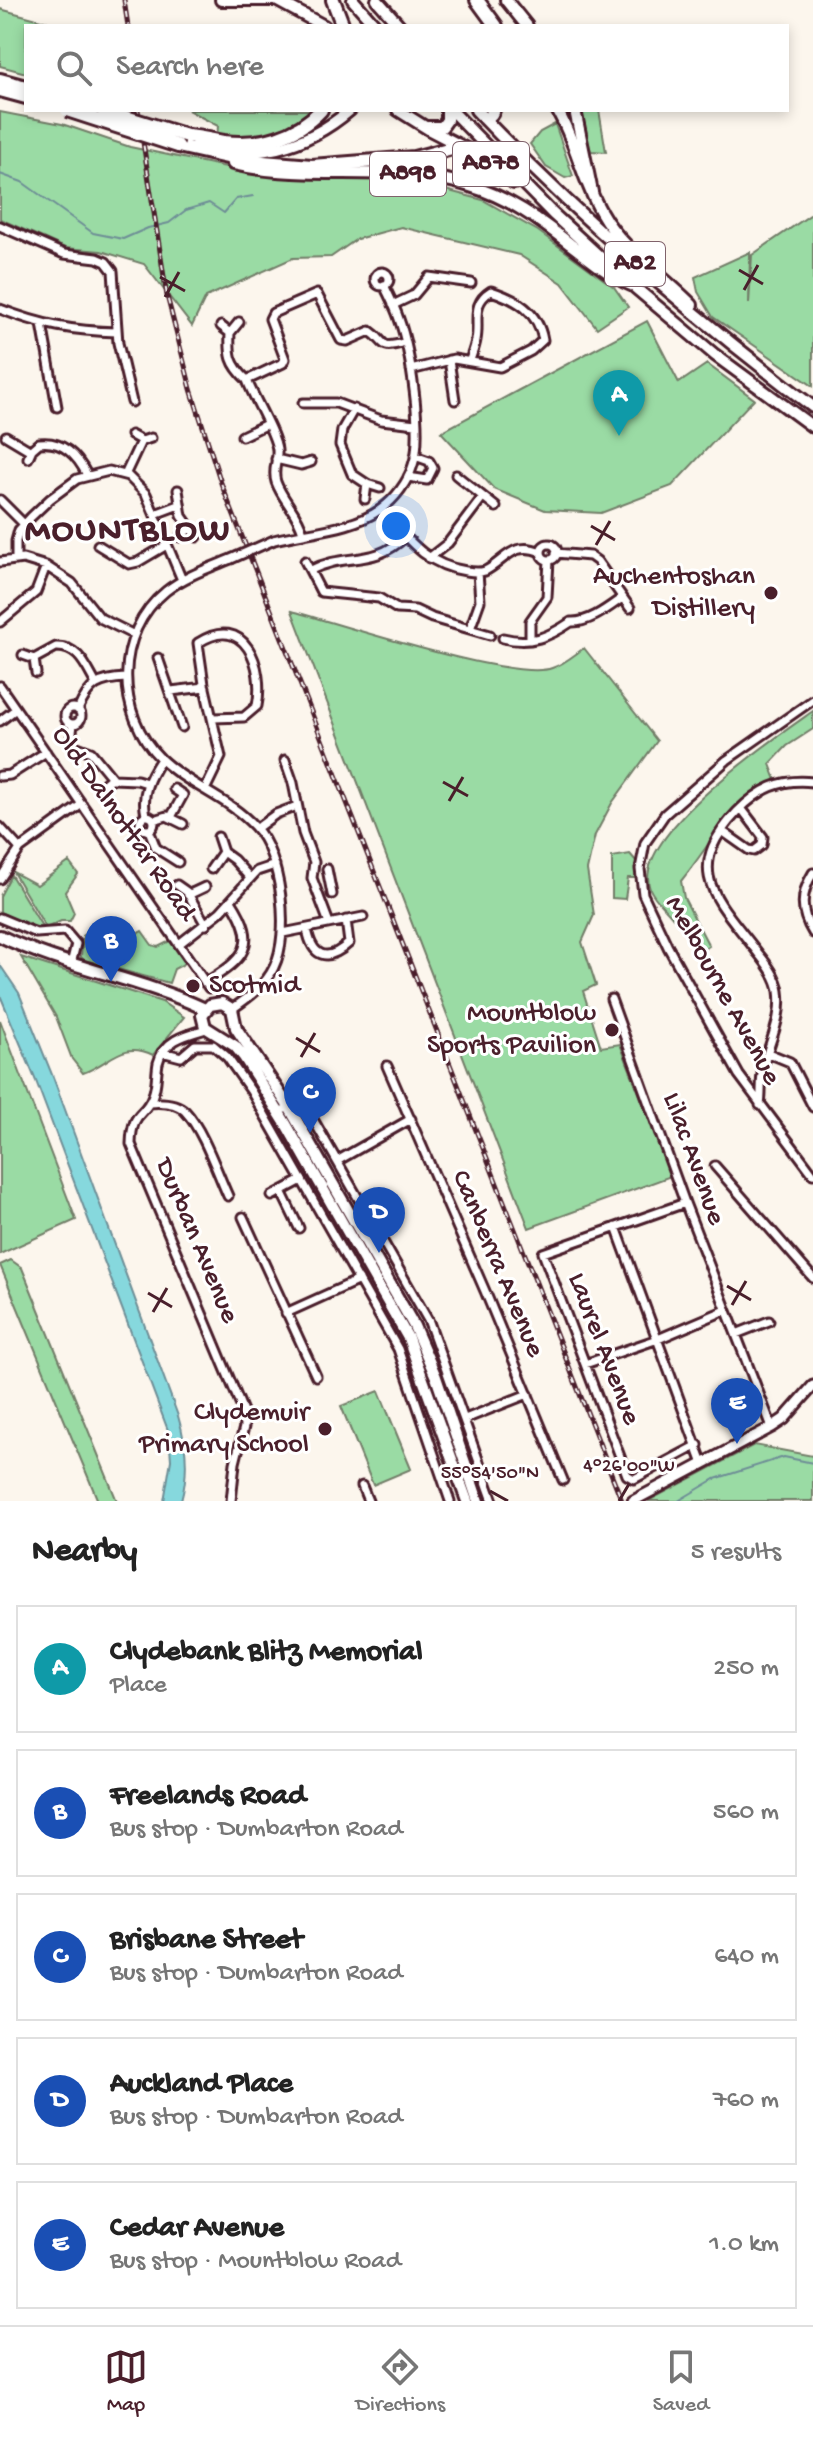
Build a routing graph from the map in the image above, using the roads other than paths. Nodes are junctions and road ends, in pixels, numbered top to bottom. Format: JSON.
{"nodes":[{"id":1,"x":221,"y":0,"type":"edge"},
{"id":2,"x":303,"y":0,"type":"edge"},
{"id":3,"x":333,"y":0,"type":"edge"},
{"id":4,"x":353,"y":0,"type":"edge"},
{"id":5,"x":377,"y":0,"type":"edge"},
{"id":6,"x":477,"y":0,"type":"edge"},
{"id":7,"x":506,"y":0,"type":"edge"},
{"id":8,"x":303,"y":12,"type":"junction"},
{"id":9,"x":321,"y":24,"type":"edge"},
{"id":10,"x":342,"y":24,"type":"edge"},
{"id":11,"x":374,"y":24,"type":"edge"},
{"id":12,"x":398,"y":24,"type":"edge"},
{"id":13,"x":495,"y":24,"type":"edge"},
{"id":14,"x":525,"y":24,"type":"edge"},
{"id":15,"x":0,"y":80,"type":"edge"},
{"id":16,"x":24,"y":86,"type":"edge"},
{"id":17,"x":0,"y":90,"type":"edge"},
{"id":18,"x":24,"y":96,"type":"edge"},
{"id":19,"x":74,"y":112,"type":"edge"},
{"id":20,"x":108,"y":112,"type":"edge"},
{"id":21,"x":319,"y":112,"type":"edge"},
{"id":22,"x":347,"y":112,"type":"edge"},
{"id":23,"x":401,"y":112,"type":"edge"},
{"id":24,"x":449,"y":112,"type":"edge"},
{"id":25,"x":451,"y":112,"type":"edge"},
{"id":26,"x":478,"y":112,"type":"edge"},
{"id":27,"x":558,"y":112,"type":"edge"},
{"id":28,"x":575,"y":112,"type":"edge"},
{"id":29,"x":422,"y":125,"type":"junction"},
{"id":30,"x":183,"y":141,"type":"junction"},
{"id":31,"x":452,"y":148,"type":"tunnel mouth"},
{"id":32,"x":592,"y":194,"type":"junction"},
{"id":33,"x":553,"y":214,"type":"junction"},
{"id":34,"x":0,"y":226,"type":"edge"},
{"id":35,"x":452,"y":280,"type":"junction"},
{"id":36,"x":471,"y":283,"type":"dead end"},
{"id":37,"x":384,"y":285,"type":"dead end"},
{"id":38,"x":631,"y":285,"type":"junction"},
{"id":39,"x":450,"y":291,"type":"dead end"},
{"id":40,"x":393,"y":305,"type":"junction"},
{"id":41,"x":0,"y":309,"type":"edge"},
{"id":42,"x":239,"y":322,"type":"dead end"},
{"id":43,"x":703,"y":322,"type":"junction"},
{"id":44,"x":42,"y":324,"type":"junction"},
{"id":45,"x":221,"y":326,"type":"dead end"},
{"id":46,"x":117,"y":332,"type":"junction"},
{"id":47,"x":230,"y":333,"type":"junction"},
{"id":48,"x":406,"y":342,"type":"junction"},
{"id":49,"x":449,"y":360,"type":"junction"},
{"id":50,"x":470,"y":360,"type":"junction"},
{"id":51,"x":411,"y":370,"type":"junction"},
{"id":52,"x":247,"y":380,"type":"junction"},
{"id":53,"x":455,"y":400,"type":"dead end"},
{"id":54,"x":132,"y":402,"type":"dead end"},
{"id":55,"x":303,"y":403,"type":"dead end"},
{"id":56,"x":319,"y":405,"type":"junction"},
{"id":57,"x":57,"y":407,"type":"dead end"},
{"id":58,"x":813,"y":407,"type":"edge"},
{"id":59,"x":354,"y":409,"type":"junction"},
{"id":60,"x":319,"y":417,"type":"dead end"},
{"id":61,"x":267,"y":424,"type":"junction"},
{"id":62,"x":416,"y":424,"type":"junction"},
{"id":63,"x":813,"y":427,"type":"edge"},
{"id":64,"x":131,"y":435,"type":"dead end"},
{"id":65,"x":6,"y":436,"type":"dead end"},
{"id":66,"x":242,"y":436,"type":"dead end"},
{"id":67,"x":151,"y":438,"type":"dead end"},
{"id":68,"x":141,"y":441,"type":"junction"},
{"id":69,"x":415,"y":456,"type":"junction"},
{"id":70,"x":276,"y":459,"type":"junction"},
{"id":71,"x":311,"y":462,"type":"dead end"},
{"id":72,"x":87,"y":475,"type":"junction"},
{"id":73,"x":125,"y":475,"type":"junction"},
{"id":74,"x":456,"y":475,"type":"dead end"},
{"id":75,"x":408,"y":477,"type":"junction"},
{"id":76,"x":367,"y":484,"type":"junction"},
{"id":77,"x":380,"y":488,"type":"dead end"},
{"id":78,"x":178,"y":490,"type":"dead end"},
{"id":79,"x":482,"y":498,"type":"junction"},
{"id":80,"x":365,"y":499,"type":"dead end"},
{"id":81,"x":0,"y":500,"type":"edge"},
{"id":82,"x":179,"y":505,"type":"junction"},
{"id":83,"x":496,"y":507,"type":"dead end"},
{"id":84,"x":381,"y":509,"type":"junction"},
{"id":85,"x":155,"y":514,"type":"junction"},
{"id":86,"x":24,"y":524,"type":"junction"},
{"id":87,"x":190,"y":528,"type":"junction"},
{"id":88,"x":303,"y":533,"type":"junction"},
{"id":89,"x":406,"y":536,"type":"junction"},
{"id":90,"x":180,"y":537,"type":"dead end"},
{"id":91,"x":197,"y":537,"type":"dead end"},
{"id":92,"x":98,"y":545,"type":"dead end"},
{"id":93,"x":165,"y":546,"type":"junction"},
{"id":94,"x":541,"y":552,"type":"junction"},
{"id":95,"x":556,"y":553,"type":"junction"},
{"id":96,"x":429,"y":558,"type":"junction"},
{"id":97,"x":16,"y":560,"type":"junction"},
{"id":98,"x":549,"y":560,"type":"junction"},
{"id":99,"x":305,"y":561,"type":"dead end"},
{"id":100,"x":0,"y":562,"type":"edge"},
{"id":101,"x":46,"y":566,"type":"junction"},
{"id":102,"x":311,"y":570,"type":"junction"},
{"id":103,"x":478,"y":572,"type":"junction"},
{"id":104,"x":182,"y":580,"type":"junction"},
{"id":105,"x":622,"y":598,"type":"junction"},
{"id":106,"x":630,"y":608,"type":"dead end"},
{"id":107,"x":0,"y":622,"type":"edge"},
{"id":108,"x":470,"y":629,"type":"junction"},
{"id":109,"x":134,"y":635,"type":"junction"},
{"id":110,"x":490,"y":635,"type":"dead end"},
{"id":111,"x":503,"y":638,"type":"dead end"},
{"id":112,"x":530,"y":640,"type":"junction"},
{"id":113,"x":23,"y":655,"type":"dead end"},
{"id":114,"x":158,"y":658,"type":"dead end"},
{"id":115,"x":34,"y":659,"type":"junction"},
{"id":116,"x":173,"y":667,"type":"dead end"},
{"id":117,"x":163,"y":670,"type":"junction"},
{"id":118,"x":36,"y":673,"type":"dead end"},
{"id":119,"x":126,"y":678,"type":"junction"},
{"id":120,"x":96,"y":684,"type":"junction"},
{"id":121,"x":0,"y":686,"type":"edge"},
{"id":122,"x":205,"y":687,"type":"junction"},
{"id":123,"x":171,"y":691,"type":"junction"},
{"id":124,"x":813,"y":700,"type":"edge"},
{"id":125,"x":16,"y":709,"type":"junction"},
{"id":126,"x":177,"y":710,"type":"junction"},
{"id":127,"x":167,"y":714,"type":"dead end"},
{"id":128,"x":213,"y":718,"type":"junction"},
{"id":129,"x":0,"y":721,"type":"edge"},
{"id":130,"x":182,"y":727,"type":"dead end"},
{"id":131,"x":46,"y":752,"type":"junction"},
{"id":132,"x":161,"y":759,"type":"junction"},
{"id":133,"x":285,"y":760,"type":"dead end"},
{"id":134,"x":290,"y":774,"type":"junction"},
{"id":135,"x":0,"y":776,"type":"edge"},
{"id":136,"x":111,"y":778,"type":"junction"},
{"id":137,"x":278,"y":778,"type":"dead end"},
{"id":138,"x":813,"y":782,"type":"edge"},
{"id":139,"x":147,"y":783,"type":"junction"},
{"id":140,"x":99,"y":788,"type":"dead end"},
{"id":141,"x":174,"y":789,"type":"dead end"},
{"id":142,"x":205,"y":790,"type":"junction"},
{"id":143,"x":82,"y":804,"type":"junction"},
{"id":144,"x":297,"y":806,"type":"junction"},
{"id":145,"x":741,"y":808,"type":"junction"},
{"id":146,"x":146,"y":815,"type":"junction"},
{"id":147,"x":171,"y":817,"type":"junction"},
{"id":148,"x":154,"y":820,"type":"junction"},
{"id":149,"x":183,"y":824,"type":"dead end"},
{"id":150,"x":0,"y":827,"type":"edge"},
{"id":151,"x":257,"y":828,"type":"junction"},
{"id":152,"x":149,"y":830,"type":"junction"},
{"id":153,"x":722,"y":831,"type":"junction"},
{"id":154,"x":218,"y":837,"type":"dead end"},
{"id":155,"x":20,"y":849,"type":"junction"},
{"id":156,"x":223,"y":852,"type":"junction"},
{"id":157,"x":178,"y":862,"type":"dead end"},
{"id":158,"x":275,"y":865,"type":"junction"},
{"id":159,"x":211,"y":869,"type":"dead end"},
{"id":160,"x":327,"y":869,"type":"dead end"},
{"id":161,"x":813,"y":873,"type":"edge"},
{"id":162,"x":250,"y":878,"type":"junction"},
{"id":163,"x":0,"y":879,"type":"edge"},
{"id":164,"x":329,"y":882,"type":"junction"},
{"id":165,"x":177,"y":885,"type":"dead end"},
{"id":166,"x":315,"y":886,"type":"junction"},
{"id":167,"x":205,"y":887,"type":"dead end"},
{"id":168,"x":332,"y":894,"type":"dead end"},
{"id":169,"x":188,"y":895,"type":"junction"},
{"id":170,"x":231,"y":901,"type":"junction"},
{"id":171,"x":363,"y":917,"type":"dead end"},
{"id":172,"x":0,"y":918,"type":"edge"},
{"id":173,"x":346,"y":920,"type":"junction"},
{"id":174,"x":329,"y":923,"type":"junction"},
{"id":175,"x":206,"y":925,"type":"junction"},
{"id":176,"x":307,"y":929,"type":"junction"},
{"id":177,"x":283,"y":933,"type":"junction"},
{"id":178,"x":813,"y":933,"type":"edge"},
{"id":179,"x":0,"y":936,"type":"edge"},
{"id":180,"x":179,"y":944,"type":"junction"},
{"id":181,"x":71,"y":964,"type":"junction"},
{"id":182,"x":611,"y":999,"type":"dead end"},
{"id":183,"x":205,"y":1009,"type":"junction"},
{"id":184,"x":232,"y":1009,"type":"junction"},
{"id":185,"x":234,"y":1021,"type":"junction"},
{"id":186,"x":210,"y":1032,"type":"junction"},
{"id":187,"x":162,"y":1052,"type":"junction"},
{"id":188,"x":768,"y":1053,"type":"junction"},
{"id":189,"x":387,"y":1066,"type":"dead end"},
{"id":190,"x":155,"y":1088,"type":"junction"},
{"id":191,"x":149,"y":1103,"type":"junction"},
{"id":192,"x":170,"y":1103,"type":"junction"},
{"id":193,"x":760,"y":1105,"type":"junction"},
{"id":194,"x":813,"y":1107,"type":"edge"},
{"id":195,"x":284,"y":1110,"type":"junction"},
{"id":196,"x":411,"y":1119,"type":"junction"},
{"id":197,"x":337,"y":1161,"type":"junction"},
{"id":198,"x":715,"y":1166,"type":"dead end"},
{"id":199,"x":813,"y":1174,"type":"edge"},
{"id":200,"x":302,"y":1180,"type":"junction"},
{"id":201,"x":281,"y":1191,"type":"junction"},
{"id":202,"x":228,"y":1196,"type":"dead end"},
{"id":203,"x":272,"y":1196,"type":"dead end"},
{"id":204,"x":685,"y":1203,"type":"junction"},
{"id":205,"x":243,"y":1217,"type":"dead end"},
{"id":206,"x":616,"y":1227,"type":"junction"},
{"id":207,"x":299,"y":1228,"type":"dead end"},
{"id":208,"x":813,"y":1278,"type":"edge"},
{"id":209,"x":359,"y":1280,"type":"junction"},
{"id":210,"x":726,"y":1310,"type":"junction"},
{"id":211,"x":286,"y":1313,"type":"junction"},
{"id":212,"x":428,"y":1320,"type":"junction"},
{"id":213,"x":769,"y":1321,"type":"dead end"},
{"id":214,"x":414,"y":1326,"type":"junction"},
{"id":215,"x":736,"y":1334,"type":"junction"},
{"id":216,"x":658,"y":1339,"type":"junction"},
{"id":217,"x":585,"y":1364,"type":"junction"},
{"id":218,"x":316,"y":1376,"type":"dead end"},
{"id":219,"x":812,"y":1390,"type":"edge"},
{"id":220,"x":528,"y":1394,"type":"junction"},
{"id":221,"x":465,"y":1419,"type":"junction"},
{"id":222,"x":772,"y":1427,"type":"junction"},
{"id":223,"x":698,"y":1445,"type":"junction"},
{"id":224,"x":703,"y":1464,"type":"junction"},
{"id":225,"x":563,"y":1480,"type":"dead end"},
{"id":226,"x":362,"y":1486,"type":"dead end"},
{"id":227,"x":231,"y":1501,"type":"edge"},
{"id":228,"x":368,"y":1501,"type":"edge"},
{"id":229,"x":450,"y":1501,"type":"edge"},
{"id":230,"x":467,"y":1501,"type":"edge"},
{"id":231,"x":478,"y":1501,"type":"edge"},
{"id":232,"x":493,"y":1501,"type":"edge"},
{"id":233,"x":634,"y":1501,"type":"edge"}],
"edges":[{"from":1,"to":8,"type":"main road"},
{"from":2,"to":8,"type":"main road"},
{"from":3,"to":10,"type":"highway"},
{"from":4,"to":11,"type":"main road"},
{"from":5,"to":12,"type":"main road"},
{"from":6,"to":13,"type":"highway"},
{"from":7,"to":14,"type":"main road"},
{"from":8,"to":9,"type":"main road"},
{"from":15,"to":16,"type":"highway"},
{"from":17,"to":18,"type":"highway"},
{"from":19,"to":30,"type":"highway","number":"A898","bridge":true},
{"from":20,"to":30,"type":"highway","number":"A898","bridge":true},
{"from":21,"to":30,"type":"highway","number":"A898"},
{"from":22,"to":30,"type":"main road","number":"A898"},
{"from":23,"to":29,"type":"main road","number":"A878"},
{"from":24,"to":29,"type":"main road","number":"A878"},
{"from":25,"to":33,"type":"main road","number":"A82"},
{"from":26,"to":43,"type":"main road","number":"A82"},
{"from":27,"to":32,"type":"main road"},
{"from":28,"to":32,"type":"main road"},
{"from":29,"to":33,"type":"main road","number":"A878"},
{"from":30,"to":31,"type":"highway","number":"A898"},
{"from":30,"to":38,"type":"main road","number":"A898"},
{"from":32,"to":43,"type":"main road"},
{"from":33,"to":38,"type":"main road","number":"A82"},
{"from":34,"to":46,"type":"street"},
{"from":35,"to":36,"type":"street"},
{"from":35,"to":39,"type":"street"},
{"from":35,"to":40,"type":"street"},
{"from":37,"to":40,"type":"street"},
{"from":38,"to":63,"type":"main road","number":"A82"},
{"from":40,"to":48,"type":"street"},
{"from":41,"to":44,"type":"street"},
{"from":42,"to":47,"type":"street"},
{"from":43,"to":58,"type":"main road","number":"A82"},
{"from":44,"to":46,"type":"street"},
{"from":44,"to":57,"type":"street"},
{"from":45,"to":47,"type":"street"},
{"from":46,"to":54,"type":"street"},
{"from":47,"to":52,"type":"street"},
{"from":48,"to":51,"type":"street"},
{"from":48,"to":52,"type":"street"},
{"from":49,"to":50,"type":"street"},
{"from":49,"to":51,"type":"street"},
{"from":49,"to":53,"type":"street"},
{"from":50,"to":50,"type":"street"},
{"from":51,"to":62,"type":"street"},
{"from":52,"to":61,"type":"street"},
{"from":55,"to":56,"type":"street"},
{"from":56,"to":59,"type":"street"},
{"from":56,"to":60,"type":"street"},
{"from":59,"to":62,"type":"street"},
{"from":59,"to":76,"type":"street"},
{"from":61,"to":66,"type":"street"},
{"from":61,"to":70,"type":"street"},
{"from":62,"to":69,"type":"street"},
{"from":64,"to":68,"type":"street"},
{"from":65,"to":72,"type":"street"},
{"from":67,"to":68,"type":"street"},
{"from":68,"to":73,"type":"street"},
{"from":69,"to":75,"type":"street"},
{"from":69,"to":75,"type":"street"},
{"from":70,"to":71,"type":"street"},
{"from":70,"to":88,"type":"street"},
{"from":72,"to":73,"type":"street"},
{"from":72,"to":86,"type":"street"},
{"from":73,"to":85,"type":"street"},
{"from":74,"to":79,"type":"street"},
{"from":75,"to":84,"type":"street"},
{"from":76,"to":77,"type":"street"},
{"from":76,"to":80,"type":"street"},
{"from":78,"to":82,"type":"street"},
{"from":79,"to":83,"type":"street"},
{"from":79,"to":96,"type":"street"},
{"from":81,"to":86,"type":"street"},
{"from":82,"to":85,"type":"street"},
{"from":82,"to":87,"type":"street"},
{"from":84,"to":88,"type":"street"},
{"from":84,"to":89,"type":"street"},
{"from":85,"to":93,"type":"street"},
{"from":86,"to":97,"type":"street"},
{"from":87,"to":90,"type":"street"},
{"from":87,"to":91,"type":"street"},
{"from":88,"to":104,"type":"street","bridge":true},
{"from":89,"to":96,"type":"street"},
{"from":89,"to":102,"type":"street"},
{"from":92,"to":93,"type":"street"},
{"from":93,"to":104,"type":"street"},
{"from":94,"to":95,"type":"street"},
{"from":94,"to":98,"type":"street"},
{"from":94,"to":103,"type":"street"},
{"from":95,"to":98,"type":"street"},
{"from":95,"to":105,"type":"street"},
{"from":96,"to":103,"type":"street"},
{"from":97,"to":100,"type":"street"},
{"from":97,"to":101,"type":"street"},
{"from":98,"to":112,"type":"street"},
{"from":99,"to":102,"type":"street"},
{"from":101,"to":107,"type":"street"},
{"from":101,"to":109,"type":"street"},
{"from":102,"to":108,"type":"street"},
{"from":103,"to":108,"type":"street"},
{"from":104,"to":109,"type":"street"},
{"from":105,"to":106,"type":"street"},
{"from":105,"to":112,"type":"street"},
{"from":108,"to":110,"type":"street"},
{"from":109,"to":119,"type":"street"},
{"from":111,"to":112,"type":"street"},
{"from":113,"to":115,"type":"street"},
{"from":114,"to":117,"type":"street"},
{"from":115,"to":118,"type":"street"},
{"from":115,"to":120,"type":"street"},
{"from":116,"to":117,"type":"street"},
{"from":117,"to":123,"type":"street"},
{"from":119,"to":120,"type":"street"},
{"from":119,"to":132,"type":"street"},
{"from":120,"to":136,"type":"street"},
{"from":121,"to":125,"type":"street","name":"Old Dalnottar Road"},
{"from":122,"to":123,"type":"street"},
{"from":122,"to":128,"type":"street"},
{"from":122,"to":128,"type":"street"},
{"from":123,"to":126,"type":"street"},
{"from":124,"to":193,"type":"street","name":"Melbourne Avenue"},
{"from":125,"to":129,"type":"street"},
{"from":125,"to":131,"type":"street","name":"Old Dalnottar Road"},
{"from":126,"to":127,"type":"street"},
{"from":126,"to":130,"type":"street"},
{"from":128,"to":142,"type":"street"},
{"from":131,"to":135,"type":"street"},
{"from":131,"to":143,"type":"street","name":"Old Dalnottar Road"},
{"from":132,"to":139,"type":"street"},
{"from":132,"to":142,"type":"street"},
{"from":133,"to":134,"type":"street"},
{"from":134,"to":137,"type":"street"},
{"from":134,"to":144,"type":"street"},
{"from":136,"to":139,"type":"street"},
{"from":136,"to":140,"type":"street"},
{"from":138,"to":145,"type":"street"},
{"from":139,"to":146,"type":"street"},
{"from":141,"to":147,"type":"street"},
{"from":142,"to":151,"type":"street"},
{"from":143,"to":155,"type":"street"},
{"from":143,"to":180,"type":"street","name":"Old Dalnottar Road"},
{"from":144,"to":151,"type":"street"},
{"from":144,"to":166,"type":"street"},
{"from":145,"to":153,"type":"street"},
{"from":145,"to":153,"type":"street"},
{"from":146,"to":148,"type":"street"},
{"from":146,"to":152,"type":"street"},
{"from":147,"to":148,"type":"street"},
{"from":147,"to":149,"type":"street"},
{"from":148,"to":152,"type":"street"},
{"from":150,"to":155,"type":"street"},
{"from":151,"to":158,"type":"street"},
{"from":152,"to":157,"type":"street"},
{"from":153,"to":188,"type":"street"},
{"from":154,"to":156,"type":"street"},
{"from":155,"to":163,"type":"street"},
{"from":156,"to":159,"type":"street"},
{"from":156,"to":162,"type":"street"},
{"from":158,"to":162,"type":"street"},
{"from":158,"to":177,"type":"street"},
{"from":160,"to":164,"type":"street"},
{"from":161,"to":178,"type":"street"},
{"from":162,"to":170,"type":"street"},
{"from":164,"to":166,"type":"street"},
{"from":164,"to":168,"type":"street"},
{"from":165,"to":169,"type":"street"},
{"from":166,"to":174,"type":"street"},
{"from":167,"to":169,"type":"street"},
{"from":169,"to":175,"type":"street"},
{"from":170,"to":175,"type":"street"},
{"from":170,"to":180,"type":"street","name":"Old Dalnottar Road"},
{"from":171,"to":173,"type":"street"},
{"from":172,"to":181,"type":"street"},
{"from":173,"to":174,"type":"street"},
{"from":173,"to":176,"type":"street"},
{"from":174,"to":176,"type":"street"},
{"from":175,"to":180,"type":"street"},
{"from":176,"to":177,"type":"street"},
{"from":177,"to":184,"type":"street"},
{"from":179,"to":181,"type":"main road"},
{"from":181,"to":183,"type":"main road"},
{"from":182,"to":204,"type":"street","name":"Lilac Avenue"},
{"from":183,"to":184,"type":"main road"},
{"from":183,"to":186,"type":"main road"},
{"from":184,"to":185,"type":"main road"},
{"from":185,"to":186,"type":"main road"},
{"from":185,"to":195,"type":"main road"},
{"from":186,"to":187,"type":"street"},
{"from":186,"to":195,"type":"main road"},
{"from":187,"to":190,"type":"street","name":"Durban Avenue"},
{"from":187,"to":200,"type":"street"},
{"from":188,"to":193,"type":"street"},
{"from":188,"to":194,"type":"street"},
{"from":189,"to":196,"type":"street","name":"Canberra Avenue"},
{"from":190,"to":191,"type":"street","name":"Durban Avenue"},
{"from":190,"to":192,"type":"street"},
{"from":191,"to":192,"type":"street"},
{"from":191,"to":227,"type":"street","name":"Durban Avenue"},
{"from":192,"to":202,"type":"street"},
{"from":193,"to":199,"type":"street","name":"Melbourne Avenue"},
{"from":195,"to":197,"type":"street"},
{"from":195,"to":214,"type":"main road"},
{"from":195,"to":230,"type":"main road"},
{"from":196,"to":197,"type":"street"},
{"from":196,"to":220,"type":"street","name":"Canberra Avenue"},
{"from":197,"to":212,"type":"street"},
{"from":198,"to":208,"type":"street"},
{"from":200,"to":201,"type":"street"},
{"from":200,"to":209,"type":"street"},
{"from":201,"to":203,"type":"street"},
{"from":201,"to":207,"type":"street"},
{"from":204,"to":206,"type":"street"},
{"from":204,"to":210,"type":"street","name":"Lilac Avenue"},
{"from":205,"to":211,"type":"street"},
{"from":206,"to":216,"type":"street"},
{"from":206,"to":217,"type":"street","name":"Laurel Avenue"},
{"from":209,"to":211,"type":"street"},
{"from":209,"to":229,"type":"street"},
{"from":210,"to":215,"type":"street","name":"Lilac Avenue"},
{"from":210,"to":216,"type":"street"},
{"from":211,"to":218,"type":"street"},
{"from":212,"to":214,"type":"street"},
{"from":212,"to":221,"type":"street"},
{"from":213,"to":215,"type":"street"},
{"from":214,"to":231,"type":"main road"},
{"from":215,"to":222,"type":"street","name":"Lilac Avenue"},
{"from":216,"to":217,"type":"street"},
{"from":216,"to":223,"type":"street"},
{"from":217,"to":223,"type":"street","name":"Laurel Avenue"},
{"from":219,"to":222,"type":"street"},
{"from":220,"to":221,"type":"street"},
{"from":220,"to":225,"type":"street","name":"Canberra Avenue"},
{"from":221,"to":232,"type":"street"},
{"from":222,"to":224,"type":"street"},
{"from":223,"to":224,"type":"street"},
{"from":224,"to":233,"type":"street"},
{"from":226,"to":228,"type":"street"}]}
